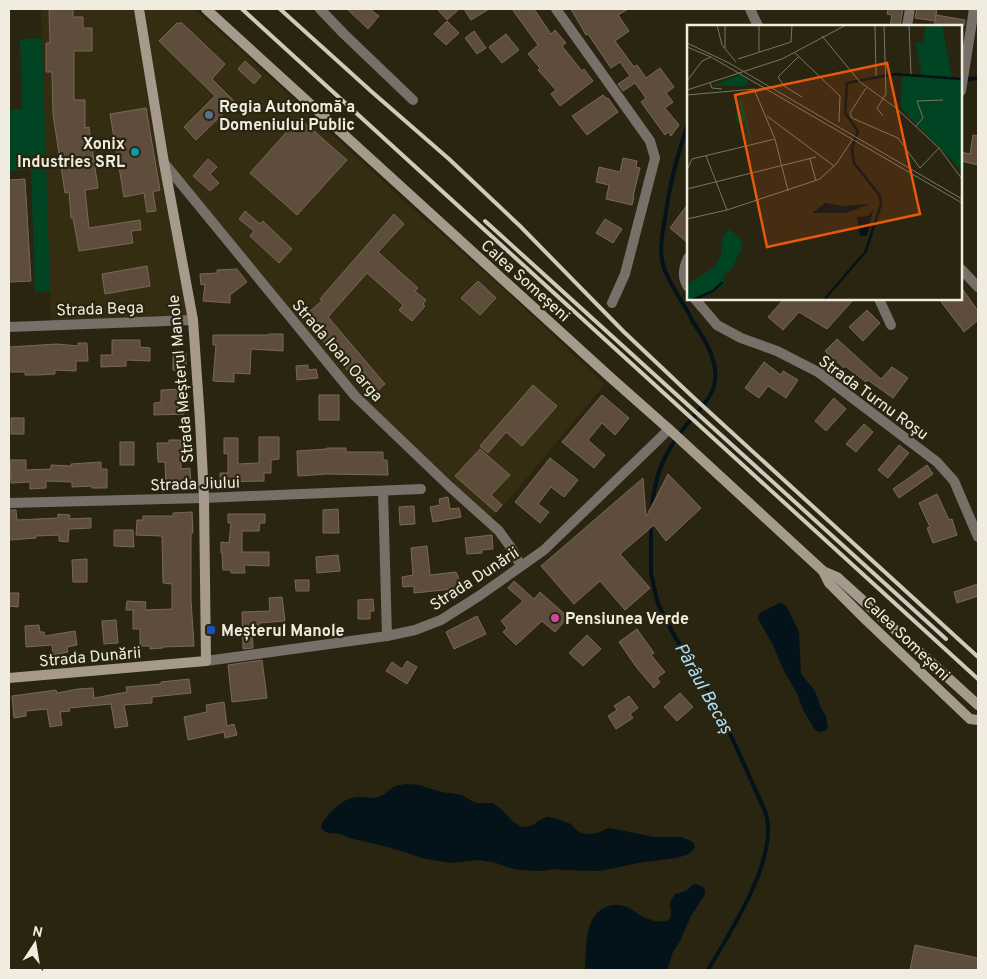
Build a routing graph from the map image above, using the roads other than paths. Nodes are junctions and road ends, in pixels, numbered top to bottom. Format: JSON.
{"nodes":[{"id":1,"x":139,"y":9,"type":"edge"},
{"id":2,"x":320,"y":9,"type":"edge"},
{"id":3,"x":556,"y":9,"type":"edge"},
{"id":4,"x":750,"y":9,"type":"edge"},
{"id":5,"x":910,"y":9,"type":"edge"},
{"id":6,"x":974,"y":9,"type":"edge"},
{"id":7,"x":207,"y":10,"type":"edge"},
{"id":8,"x":758,"y":25,"type":"edge"},
{"id":9,"x":907,"y":25,"type":"edge"},
{"id":10,"x":962,"y":86,"type":"edge"},
{"id":11,"x":413,"y":100,"type":"dead end"},
{"id":12,"x":164,"y":164,"type":"junction"},
{"id":13,"x":687,"y":261,"type":"edge"},
{"id":14,"x":962,"y":270,"type":"edge"},
{"id":15,"x":687,"y":286,"type":"edge"},
{"id":16,"x":978,"y":287,"type":"edge"},
{"id":17,"x":696,"y":300,"type":"edge"},
{"id":18,"x":879,"y":300,"type":"edge"},
{"id":19,"x":612,"y":303,"type":"dead end"},
{"id":20,"x":193,"y":320,"type":"junction"},
{"id":21,"x":891,"y":325,"type":"dead end"},
{"id":22,"x":9,"y":327,"type":"edge"},
{"id":23,"x":670,"y":430,"type":"junction"},
{"id":24,"x":422,"y":489,"type":"dead end"},
{"id":25,"x":383,"y":491,"type":"junction"},
{"id":26,"x":204,"y":498,"type":"junction"},
{"id":27,"x":9,"y":503,"type":"edge"},
{"id":28,"x":978,"y":537,"type":"edge"},
{"id":29,"x":521,"y":566,"type":"junction"},
{"id":30,"x":822,"y":571,"type":"junction"},
{"id":31,"x":388,"y":636,"type":"junction"},
{"id":32,"x":206,"y":661,"type":"junction"},
{"id":33,"x":9,"y":678,"type":"edge"},
{"id":34,"x":978,"y":705,"type":"edge"},
{"id":35,"x":978,"y":720,"type":"edge"}],
"edges":[{"from":1,"to":12,"type":"main road","name":"Strada Meșterul Manole"},
{"from":2,"to":11,"type":"street"},
{"from":3,"to":19,"type":"street"},
{"from":4,"to":8,"type":"street"},
{"from":5,"to":9,"type":"street"},
{"from":6,"to":10,"type":"street"},
{"from":7,"to":23,"type":"main road","name":"Calea Someșeni"},
{"from":12,"to":20,"type":"main road","name":"Strada Meșterul Manole"},
{"from":12,"to":29,"type":"street","name":"Strada Ioan Oarga"},
{"from":13,"to":15,"type":"street"},
{"from":14,"to":16,"type":"street"},
{"from":17,"to":28,"type":"street","name":"Strada Turnu Roșu"},
{"from":18,"to":21,"type":"street"},
{"from":20,"to":22,"type":"street","name":"Strada Bega"},
{"from":20,"to":26,"type":"main road","name":"Strada Meșterul Manole"},
{"from":23,"to":29,"type":"street","name":"Strada Dunării"},
{"from":23,"to":30,"type":"main road","name":"Calea Someșeni"},
{"from":24,"to":25,"type":"street","name":"Strada Jiului"},
{"from":25,"to":26,"type":"street","name":"Strada Jiului"},
{"from":25,"to":31,"type":"street"},
{"from":26,"to":27,"type":"street","name":"Strada Jiului"},
{"from":26,"to":32,"type":"main road","name":"Strada Meșterul Manole"},
{"from":29,"to":31,"type":"street","name":"Strada Dunării"},
{"from":30,"to":34,"type":"main road","name":"Calea Someșeni"},
{"from":30,"to":35,"type":"main road","name":"Calea Someșeni"},
{"from":31,"to":32,"type":"street","name":"Strada Dunării"},
{"from":32,"to":33,"type":"main road","name":"Strada Dunării"}]}
